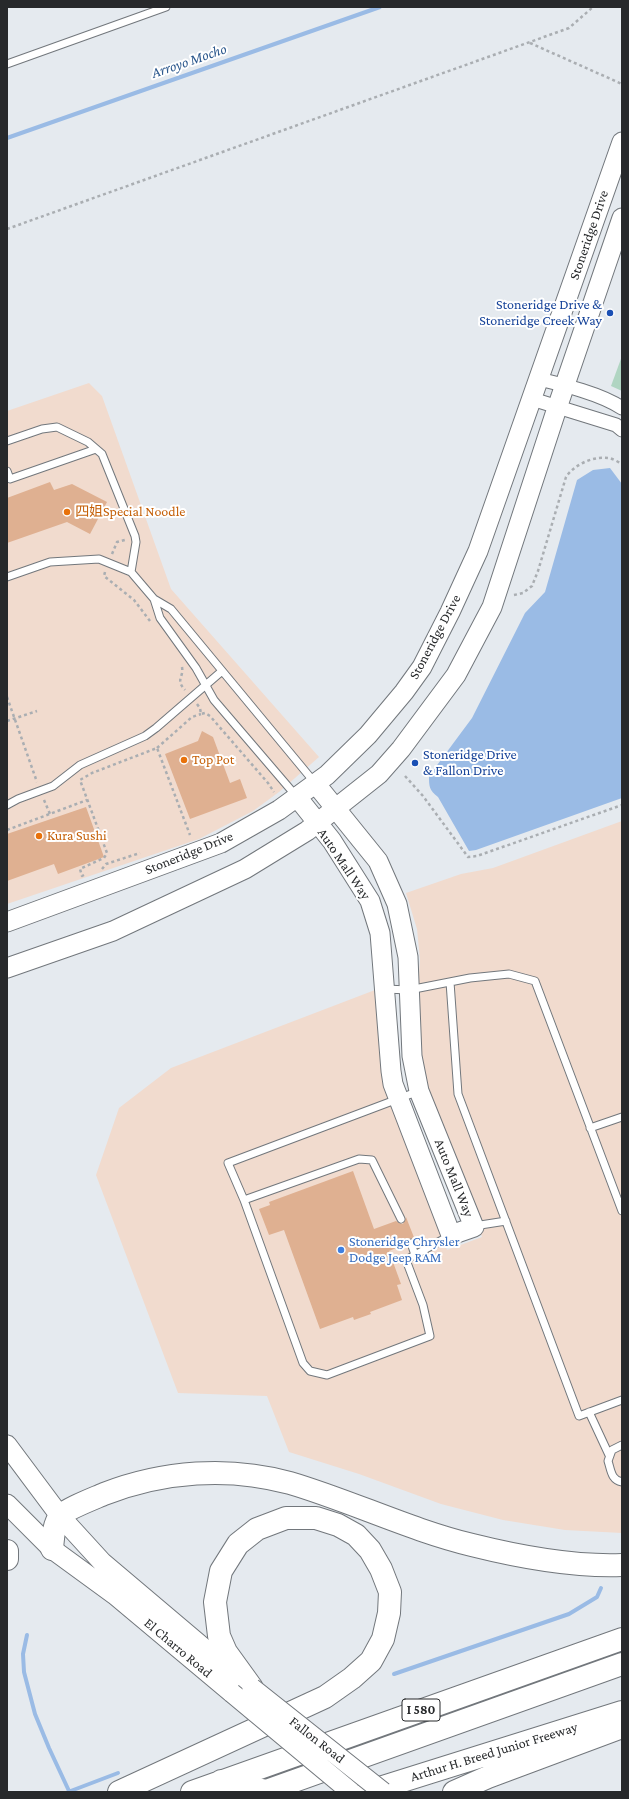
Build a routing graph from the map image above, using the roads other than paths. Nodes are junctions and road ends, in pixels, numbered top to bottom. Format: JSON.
{"nodes":[{"id":1,"x":166,"y":7,"type":"edge"},
{"id":2,"x":7,"y":64,"type":"edge"},
{"id":3,"x":622,"y":142,"type":"edge"},
{"id":4,"x":622,"y":218,"type":"edge"},
{"id":5,"x":539,"y":379,"type":"junction"},
{"id":6,"x":564,"y":385,"type":"junction"},
{"id":7,"x":532,"y":399,"type":"junction"},
{"id":8,"x":556,"y":408,"type":"junction"},
{"id":9,"x":622,"y":408,"type":"edge"},
{"id":10,"x":622,"y":430,"type":"edge"},
{"id":11,"x":7,"y":441,"type":"edge"},
{"id":12,"x":96,"y":448,"type":"junction"},
{"id":13,"x":7,"y":471,"type":"edge"},
{"id":14,"x":131,"y":572,"type":"junction"},
{"id":15,"x":7,"y":577,"type":"edge"},
{"id":16,"x":154,"y":598,"type":"junction"},
{"id":17,"x":222,"y":671,"type":"junction"},
{"id":18,"x":206,"y":685,"type":"junction"},
{"id":19,"x":315,"y":783,"type":"junction"},
{"id":20,"x":297,"y":797,"type":"junction"},
{"id":21,"x":7,"y":805,"type":"edge"},
{"id":22,"x":336,"y":808,"type":"junction"},
{"id":23,"x":317,"y":823,"type":"junction"},
{"id":24,"x":7,"y":922,"type":"edge"},
{"id":25,"x":7,"y":968,"type":"edge"},
{"id":26,"x":450,"y":982,"type":"junction"},
{"id":27,"x":385,"y":988,"type":"junction"},
{"id":28,"x":409,"y":990,"type":"junction"},
{"id":29,"x":419,"y":1091,"type":"junction"},
{"id":30,"x":399,"y":1099,"type":"junction"},
{"id":31,"x":622,"y":1117,"type":"edge"},
{"id":32,"x":590,"y":1128,"type":"junction"},
{"id":33,"x":244,"y":1200,"type":"junction"},
{"id":34,"x":622,"y":1211,"type":"edge"},
{"id":35,"x":401,"y":1219,"type":"dead end"},
{"id":36,"x":506,"y":1221,"type":"junction"},
{"id":37,"x":474,"y":1226,"type":"junction"},
{"id":38,"x":451,"y":1235,"type":"junction"},
{"id":39,"x":410,"y":1243,"type":"dead end"},
{"id":40,"x":415,"y":1255,"type":"junction"},
{"id":41,"x":622,"y":1400,"type":"edge"},
{"id":42,"x":589,"y":1412,"type":"junction"},
{"id":43,"x":7,"y":1445,"type":"edge"},
{"id":44,"x":622,"y":1445,"type":"edge"},
{"id":45,"x":609,"y":1455,"type":"junction"},
{"id":46,"x":622,"y":1482,"type":"edge"},
{"id":47,"x":7,"y":1504,"type":"edge"},
{"id":48,"x":60,"y":1516,"type":"junction"},
{"id":49,"x":52,"y":1549,"type":"junction"},
{"id":50,"x":7,"y":1551,"type":"edge"},
{"id":51,"x":7,"y":1559,"type":"edge"},
{"id":52,"x":622,"y":1565,"type":"edge"},
{"id":53,"x":622,"y":1638,"type":"edge"},
{"id":54,"x":622,"y":1664,"type":"edge"},
{"id":55,"x":242,"y":1690,"type":"junction"},
{"id":56,"x":622,"y":1712,"type":"edge"},
{"id":57,"x":622,"y":1727,"type":"edge"},
{"id":58,"x":221,"y":1782,"type":"junction"},
{"id":59,"x":119,"y":1792,"type":"edge"},
{"id":60,"x":192,"y":1792,"type":"edge"},
{"id":61,"x":351,"y":1792,"type":"edge"},
{"id":62,"x":367,"y":1792,"type":"edge"},
{"id":63,"x":383,"y":1792,"type":"edge"},
{"id":64,"x":454,"y":1792,"type":"edge"}],
"edges":[{"from":1,"to":2,"type":"lane"},
{"from":3,"to":5,"type":"main road","name":"Stoneridge Drive"},
{"from":4,"to":6,"type":"main road","name":"Stoneridge Drive"},
{"from":5,"to":6,"type":"street"},
{"from":5,"to":7,"type":"main road","name":"Stoneridge Drive"},
{"from":6,"to":8,"type":"main road","name":"Stoneridge Drive"},
{"from":6,"to":9,"type":"street"},
{"from":7,"to":8,"type":"street"},
{"from":7,"to":19,"type":"main road","name":"Stoneridge Drive"},
{"from":8,"to":10,"type":"street"},
{"from":8,"to":22,"type":"main road","name":"Stoneridge Drive"},
{"from":11,"to":12,"type":"lane"},
{"from":12,"to":13,"type":"lane"},
{"from":12,"to":14,"type":"lane"},
{"from":14,"to":15,"type":"lane"},
{"from":14,"to":16,"type":"lane"},
{"from":16,"to":17,"type":"lane"},
{"from":16,"to":18,"type":"lane"},
{"from":17,"to":18,"type":"lane"},
{"from":17,"to":19,"type":"lane"},
{"from":18,"to":20,"type":"lane"},
{"from":18,"to":21,"type":"lane"},
{"from":19,"to":20,"type":"main road","name":"Stoneridge Drive"},
{"from":19,"to":22,"type":"main road","name":"Auto Mall Way"},
{"from":20,"to":23,"type":"main road","name":"Auto Mall Way"},
{"from":20,"to":24,"type":"main road","name":"Stoneridge Drive"},
{"from":22,"to":23,"type":"main road","name":"Stoneridge Drive"},
{"from":22,"to":28,"type":"main road","name":"Auto Mall Way"},
{"from":23,"to":25,"type":"main road","name":"Stoneridge Drive"},
{"from":23,"to":27,"type":"main road","name":"Auto Mall Way"},
{"from":26,"to":28,"type":"lane"},
{"from":26,"to":32,"type":"lane"},
{"from":26,"to":36,"type":"lane"},
{"from":27,"to":28,"type":"lane"},
{"from":27,"to":30,"type":"main road","name":"Auto Mall Way"},
{"from":28,"to":29,"type":"main road","name":"Auto Mall Way"},
{"from":29,"to":30,"type":"lane"},
{"from":29,"to":37,"type":"main road","name":"Auto Mall Way"},
{"from":30,"to":33,"type":"lane"},
{"from":30,"to":38,"type":"main road","name":"Auto Mall Way"},
{"from":31,"to":32,"type":"lane"},
{"from":32,"to":34,"type":"lane"},
{"from":33,"to":35,"type":"lane"},
{"from":33,"to":40,"type":"lane"},
{"from":36,"to":37,"type":"lane"},
{"from":36,"to":42,"type":"lane"},
{"from":37,"to":38,"type":"main road","name":"Auto Mall Way"},
{"from":38,"to":40,"type":"lane"},
{"from":39,"to":40,"type":"lane"},
{"from":41,"to":42,"type":"lane"},
{"from":42,"to":45,"type":"lane"},
{"from":43,"to":48,"type":"main road","name":"El Charro Road"},
{"from":44,"to":45,"type":"lane"},
{"from":45,"to":46,"type":"lane"},
{"from":47,"to":49,"type":"main road","name":"El Charro Road"},
{"from":48,"to":49,"type":"highway"},
{"from":48,"to":52,"type":"highway"},
{"from":48,"to":55,"type":"main road","name":"El Charro Road"},
{"from":49,"to":55,"type":"main road","name":"El Charro Road"},
{"from":50,"to":51,"type":"highway"},
{"from":53,"to":58,"type":"highway","number":"I 580"},
{"from":54,"to":58,"type":"highway","number":"I 580"},
{"from":55,"to":59,"type":"highway"},
{"from":55,"to":61,"type":"main road","name":"El Charro Road","bridge":true},
{"from":55,"to":63,"type":"main road","name":"Fallon Road","bridge":true},
{"from":56,"to":62,"type":"highway","name":"Arthur H. Breed Junior Freeway"},
{"from":57,"to":64,"type":"highway"},
{"from":58,"to":60,"type":"highway","number":"I 580"}]}
